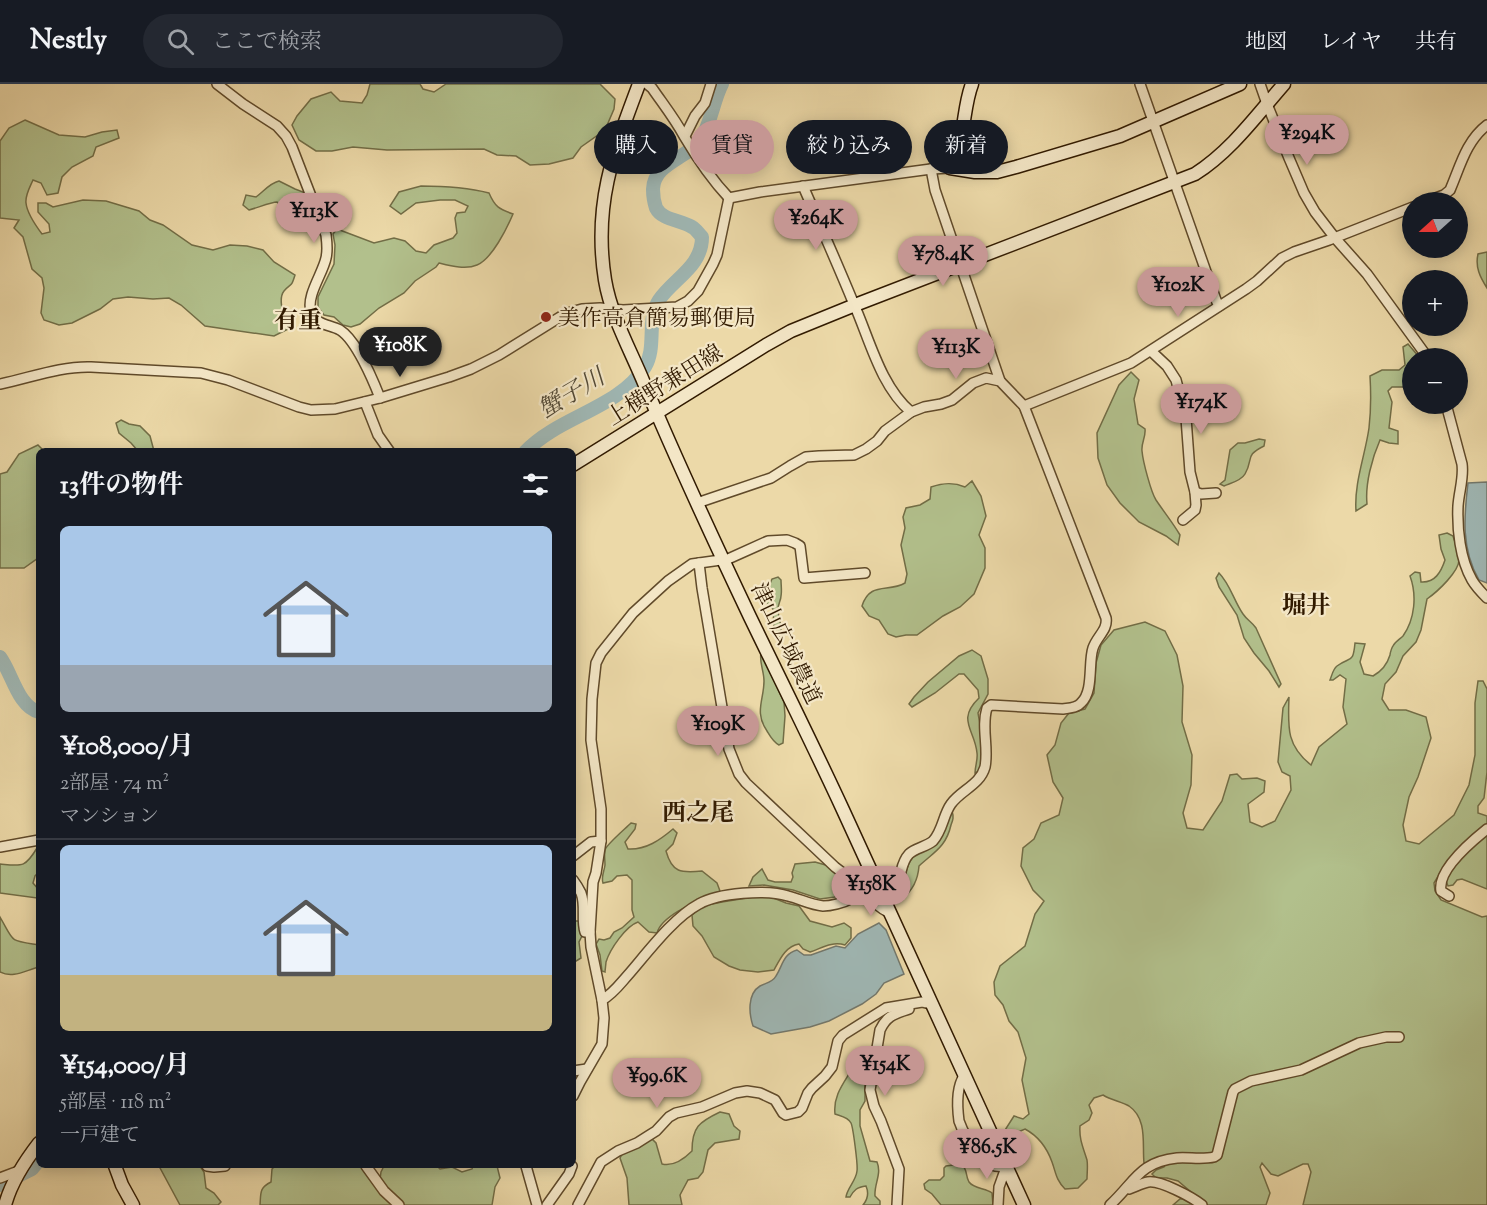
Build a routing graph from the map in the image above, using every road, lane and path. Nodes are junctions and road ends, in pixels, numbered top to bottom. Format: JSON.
{"nodes":[{"id":1,"x":217,"y":84,"type":"edge"},
{"id":2,"x":639,"y":84,"type":"edge"},
{"id":3,"x":647,"y":84,"type":"edge"},
{"id":4,"x":711,"y":84,"type":"edge"},
{"id":5,"x":972,"y":84,"type":"edge"},
{"id":6,"x":1140,"y":84,"type":"edge"},
{"id":7,"x":1240,"y":84,"type":"edge"},
{"id":8,"x":1260,"y":84,"type":"edge"},
{"id":9,"x":1284,"y":84,"type":"edge"},
{"id":10,"x":1267,"y":104,"type":"junction"},
{"id":11,"x":964,"y":120,"type":"edge"},
{"id":12,"x":1154,"y":122,"type":"junction"},
{"id":13,"x":1487,"y":125,"type":"edge"},
{"id":14,"x":689,"y":145,"type":"junction"},
{"id":15,"x":1008,"y":169,"type":"edge"},
{"id":16,"x":924,"y":170,"type":"edge"},
{"id":17,"x":933,"y":174,"type":"edge"},
{"id":18,"x":1175,"y":183,"type":"junction"},
{"id":19,"x":803,"y":186,"type":"junction"},
{"id":20,"x":1448,"y":192,"type":"edge"},
{"id":21,"x":729,"y":198,"type":"junction"},
{"id":22,"x":1402,"y":211,"type":"edge"},
{"id":23,"x":1335,"y":238,"type":"junction"},
{"id":24,"x":960,"y":265,"type":"junction"},
{"id":25,"x":855,"y":304,"type":"junction"},
{"id":26,"x":1219,"y":306,"type":"junction"},
{"id":27,"x":612,"y":309,"type":"junction"},
{"id":28,"x":1421,"y":348,"type":"edge"},
{"id":29,"x":1151,"y":351,"type":"junction"},
{"id":30,"x":1000,"y":381,"type":"junction"},
{"id":31,"x":0,"y":384,"type":"edge"},
{"id":32,"x":380,"y":398,"type":"junction"},
{"id":33,"x":365,"y":402,"type":"junction"},
{"id":34,"x":1024,"y":406,"type":"junction"},
{"id":35,"x":911,"y":412,"type":"junction"},
{"id":36,"x":656,"y":414,"type":"junction"},
{"id":37,"x":1449,"y":414,"type":"edge"},
{"id":38,"x":387,"y":448,"type":"edge"},
{"id":39,"x":576,"y":463,"type":"edge"},
{"id":40,"x":1195,"y":492,"type":"junction"},
{"id":41,"x":1216,"y":493,"type":"dead end"},
{"id":42,"x":697,"y":503,"type":"junction"},
{"id":43,"x":1183,"y":520,"type":"dead end"},
{"id":44,"x":723,"y":560,"type":"junction"},
{"id":45,"x":699,"y":563,"type":"junction"},
{"id":46,"x":865,"y":573,"type":"dead end"},
{"id":47,"x":1487,"y":598,"type":"edge"},
{"id":48,"x":1487,"y":829,"type":"edge"},
{"id":49,"x":36,"y":841,"type":"edge"},
{"id":50,"x":601,"y":841,"type":"junction"},
{"id":51,"x":0,"y":847,"type":"edge"},
{"id":52,"x":576,"y":851,"type":"edge"},
{"id":53,"x":576,"y":885,"type":"edge"},
{"id":54,"x":861,"y":893,"type":"junction"},
{"id":55,"x":882,"y":894,"type":"junction"},
{"id":56,"x":1449,"y":896,"type":"dead end"},
{"id":57,"x":890,"y":912,"type":"junction"},
{"id":58,"x":590,"y":932,"type":"junction"},
{"id":59,"x":602,"y":1000,"type":"junction"},
{"id":60,"x":928,"y":1001,"type":"junction"},
{"id":61,"x":1399,"y":1037,"type":"dead end"},
{"id":62,"x":587,"y":1069,"type":"junction"},
{"id":63,"x":576,"y":1071,"type":"edge"},
{"id":64,"x":964,"y":1076,"type":"junction"},
{"id":65,"x":576,"y":1090,"type":"edge"},
{"id":66,"x":36,"y":1147,"type":"edge"},
{"id":67,"x":116,"y":1168,"type":"edge"},
{"id":68,"x":367,"y":1168,"type":"edge"},
{"id":69,"x":527,"y":1168,"type":"edge"},
{"id":70,"x":571,"y":1168,"type":"edge"},
{"id":71,"x":1007,"y":1169,"type":"junction"},
{"id":72,"x":20,"y":1171,"type":"junction"},
{"id":73,"x":0,"y":1177,"type":"edge"},
{"id":74,"x":1127,"y":1188,"type":"junction"},
{"id":75,"x":5,"y":1205,"type":"edge"},
{"id":76,"x":133,"y":1205,"type":"edge"},
{"id":77,"x":399,"y":1205,"type":"edge"},
{"id":78,"x":537,"y":1205,"type":"edge"},
{"id":79,"x":547,"y":1205,"type":"edge"},
{"id":80,"x":578,"y":1205,"type":"edge"},
{"id":81,"x":897,"y":1205,"type":"edge"},
{"id":82,"x":998,"y":1205,"type":"edge"},
{"id":83,"x":1024,"y":1205,"type":"edge"},
{"id":84,"x":1110,"y":1205,"type":"edge"},
{"id":85,"x":1202,"y":1205,"type":"edge"}],
"edges":[{"from":1,"to":32,"type":"street"},
{"from":2,"to":27,"type":"main road","name":"津山広域農道"},
{"from":3,"to":14,"type":"street"},
{"from":4,"to":14,"type":"street"},
{"from":5,"to":11,"type":"main road"},
{"from":6,"to":12,"type":"street"},
{"from":7,"to":12,"type":"main road"},
{"from":8,"to":10,"type":"street"},
{"from":9,"to":10,"type":"main road","name":"上横野兼田線"},
{"from":10,"to":18,"type":"main road","name":"上横野兼田線"},
{"from":10,"to":23,"type":"street"},
{"from":12,"to":15,"type":"main road"},
{"from":12,"to":18,"type":"street"},
{"from":13,"to":20,"type":"street"},
{"from":14,"to":21,"type":"street"},
{"from":16,"to":19,"type":"street"},
{"from":17,"to":24,"type":"street"},
{"from":18,"to":24,"type":"main road","name":"上横野兼田線"},
{"from":18,"to":26,"type":"street"},
{"from":19,"to":21,"type":"street"},
{"from":19,"to":25,"type":"street"},
{"from":21,"to":27,"type":"street"},
{"from":22,"to":23,"type":"street"},
{"from":23,"to":26,"type":"street"},
{"from":23,"to":28,"type":"street"},
{"from":24,"to":25,"type":"main road","name":"上横野兼田線"},
{"from":24,"to":30,"type":"street"},
{"from":25,"to":35,"type":"street"},
{"from":25,"to":36,"type":"main road","name":"上横野兼田線"},
{"from":26,"to":29,"type":"street"},
{"from":27,"to":32,"type":"street"},
{"from":27,"to":36,"type":"main road","name":"津山広域農道"},
{"from":29,"to":34,"type":"street"},
{"from":29,"to":40,"type":"street"},
{"from":30,"to":34,"type":"street"},
{"from":30,"to":35,"type":"street"},
{"from":31,"to":33,"type":"street"},
{"from":32,"to":33,"type":"street"},
{"from":33,"to":38,"type":"street"},
{"from":34,"to":55,"type":"street"},
{"from":35,"to":42,"type":"street"},
{"from":36,"to":39,"type":"main road","name":"上横野兼田線"},
{"from":36,"to":42,"type":"main road","name":"津山広域農道"},
{"from":37,"to":47,"type":"street"},
{"from":40,"to":41,"type":"street"},
{"from":40,"to":43,"type":"street"},
{"from":42,"to":44,"type":"main road","name":"津山広域農道"},
{"from":44,"to":45,"type":"street"},
{"from":44,"to":46,"type":"street"},
{"from":44,"to":55,"type":"main road","name":"津山広域農道"},
{"from":45,"to":50,"type":"street"},
{"from":45,"to":54,"type":"street"},
{"from":48,"to":56,"type":"street"},
{"from":49,"to":51,"type":"street"},
{"from":50,"to":52,"type":"street"},
{"from":50,"to":58,"type":"street"},
{"from":53,"to":58,"type":"street"},
{"from":54,"to":57,"type":"street"},
{"from":54,"to":59,"type":"street"},
{"from":55,"to":57,"type":"main road","name":"津山広域農道"},
{"from":57,"to":60,"type":"main road","name":"津山広域農道"},
{"from":58,"to":59,"type":"street"},
{"from":59,"to":62,"type":"street"},
{"from":60,"to":64,"type":"main road","name":"津山広域農道"},
{"from":60,"to":80,"type":"street"},
{"from":60,"to":81,"type":"street"},
{"from":61,"to":74,"type":"street"},
{"from":62,"to":63,"type":"street"},
{"from":62,"to":65,"type":"street"},
{"from":64,"to":71,"type":"main road","name":"津山広域農道"},
{"from":64,"to":71,"type":"street"},
{"from":66,"to":72,"type":"main road"},
{"from":67,"to":76,"type":"main road"},
{"from":68,"to":77,"type":"street"},
{"from":69,"to":78,"type":"street"},
{"from":70,"to":79,"type":"street"},
{"from":71,"to":82,"type":"street"},
{"from":71,"to":83,"type":"main road","name":"津山広域農道"},
{"from":72,"to":73,"type":"street"},
{"from":72,"to":75,"type":"main road"},
{"from":74,"to":84,"type":"street"},
{"from":74,"to":85,"type":"street"}]}
